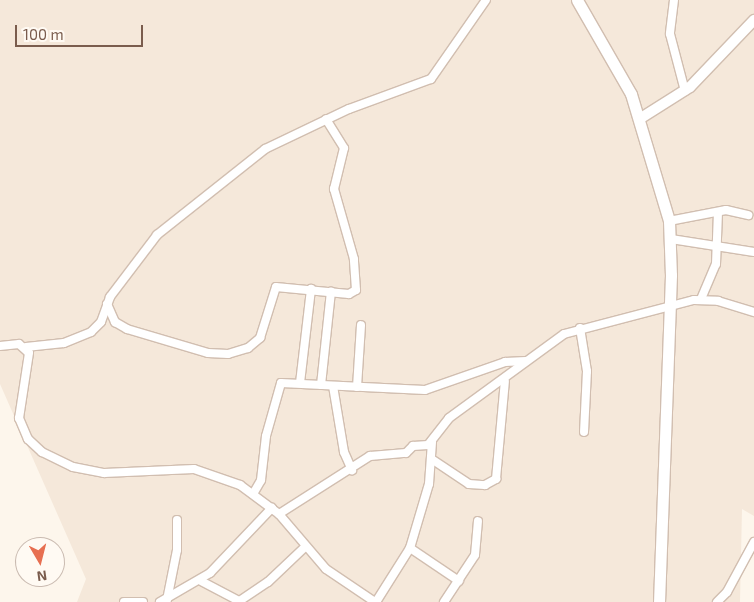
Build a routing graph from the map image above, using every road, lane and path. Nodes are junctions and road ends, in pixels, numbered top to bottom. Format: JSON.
{"nodes":[{"id":1,"x":486,"y":0,"type":"edge"},
{"id":2,"x":577,"y":0,"type":"edge"},
{"id":3,"x":674,"y":0,"type":"edge"},
{"id":4,"x":754,"y":20,"type":"edge"},
{"id":5,"x":685,"y":91,"type":"junction"},
{"id":6,"x":641,"y":118,"type":"junction"},
{"id":7,"x":326,"y":119,"type":"junction"},
{"id":8,"x":718,"y":212,"type":"junction"},
{"id":9,"x":748,"y":215,"type":"dead end"},
{"id":10,"x":669,"y":222,"type":"junction"},
{"id":11,"x":671,"y":239,"type":"junction"},
{"id":12,"x":719,"y":244,"type":"junction"},
{"id":13,"x":754,"y":252,"type":"edge"},
{"id":14,"x":311,"y":290,"type":"junction"},
{"id":15,"x":331,"y":292,"type":"junction"},
{"id":16,"x":701,"y":299,"type":"junction"},
{"id":17,"x":107,"y":304,"type":"junction"},
{"id":18,"x":670,"y":305,"type":"junction"},
{"id":19,"x":754,"y":312,"type":"edge"},
{"id":20,"x":361,"y":325,"type":"dead end"},
{"id":21,"x":580,"y":328,"type":"junction"},
{"id":22,"x":0,"y":346,"type":"edge"},
{"id":23,"x":26,"y":347,"type":"junction"},
{"id":24,"x":526,"y":361,"type":"junction"},
{"id":25,"x":505,"y":381,"type":"junction"},
{"id":26,"x":300,"y":383,"type":"junction"},
{"id":27,"x":321,"y":385,"type":"junction"},
{"id":28,"x":333,"y":386,"type":"junction"},
{"id":29,"x":358,"y":388,"type":"junction"},
{"id":30,"x":584,"y":432,"type":"dead end"},
{"id":31,"x":432,"y":442,"type":"junction"},
{"id":32,"x":433,"y":460,"type":"junction"},
{"id":33,"x":352,"y":470,"type":"junction"},
{"id":34,"x":253,"y":494,"type":"junction"},
{"id":35,"x":272,"y":508,"type":"junction"},
{"id":36,"x":279,"y":514,"type":"junction"},
{"id":37,"x":177,"y":520,"type":"dead end"},
{"id":38,"x":478,"y":520,"type":"dead end"},
{"id":39,"x":754,"y":542,"type":"edge"},
{"id":40,"x":305,"y":547,"type":"junction"},
{"id":41,"x":410,"y":548,"type":"junction"},
{"id":42,"x":201,"y":581,"type":"junction"},
{"id":43,"x":459,"y":581,"type":"junction"},
{"id":44,"x":164,"y":601,"type":"edge"},
{"id":45,"x":124,"y":602,"type":"edge"},
{"id":46,"x":143,"y":602,"type":"edge"},
{"id":47,"x":238,"y":602,"type":"edge"},
{"id":48,"x":375,"y":602,"type":"edge"},
{"id":49,"x":444,"y":602,"type":"edge"},
{"id":50,"x":659,"y":602,"type":"edge"},
{"id":51,"x":717,"y":602,"type":"edge"}],
"edges":[{"from":1,"to":7,"type":"street"},
{"from":2,"to":6,"type":"main road"},
{"from":3,"to":5,"type":"street"},
{"from":4,"to":5,"type":"street"},
{"from":5,"to":6,"type":"street"},
{"from":6,"to":10,"type":"main road"},
{"from":7,"to":15,"type":"street"},
{"from":7,"to":17,"type":"street"},
{"from":8,"to":9,"type":"street"},
{"from":8,"to":10,"type":"street"},
{"from":8,"to":12,"type":"street"},
{"from":10,"to":11,"type":"main road"},
{"from":11,"to":12,"type":"street"},
{"from":11,"to":18,"type":"main road"},
{"from":12,"to":13,"type":"street"},
{"from":12,"to":16,"type":"street"},
{"from":14,"to":15,"type":"street"},
{"from":14,"to":17,"type":"street"},
{"from":14,"to":26,"type":"street"},
{"from":15,"to":27,"type":"street"},
{"from":16,"to":18,"type":"street"},
{"from":16,"to":19,"type":"street"},
{"from":17,"to":23,"type":"street"},
{"from":18,"to":21,"type":"street"},
{"from":18,"to":50,"type":"main road"},
{"from":20,"to":29,"type":"street"},
{"from":21,"to":24,"type":"street"},
{"from":21,"to":30,"type":"street"},
{"from":22,"to":23,"type":"street"},
{"from":23,"to":34,"type":"street"},
{"from":24,"to":25,"type":"street"},
{"from":24,"to":29,"type":"street"},
{"from":25,"to":31,"type":"street"},
{"from":25,"to":32,"type":"street"},
{"from":26,"to":27,"type":"street"},
{"from":26,"to":34,"type":"street"},
{"from":27,"to":28,"type":"street"},
{"from":28,"to":29,"type":"street"},
{"from":28,"to":33,"type":"street"},
{"from":31,"to":32,"type":"street"},
{"from":31,"to":33,"type":"street"},
{"from":32,"to":41,"type":"street"},
{"from":33,"to":36,"type":"street"},
{"from":34,"to":35,"type":"street"},
{"from":35,"to":36,"type":"street"},
{"from":35,"to":42,"type":"street"},
{"from":36,"to":40,"type":"street"},
{"from":37,"to":44,"type":"street"},
{"from":38,"to":43,"type":"street"},
{"from":39,"to":51,"type":"street"},
{"from":40,"to":47,"type":"street"},
{"from":40,"to":48,"type":"street"},
{"from":41,"to":43,"type":"street"},
{"from":41,"to":48,"type":"street"},
{"from":42,"to":44,"type":"street"},
{"from":42,"to":47,"type":"street"},
{"from":43,"to":49,"type":"street"},
{"from":45,"to":46,"type":"street"}]}
